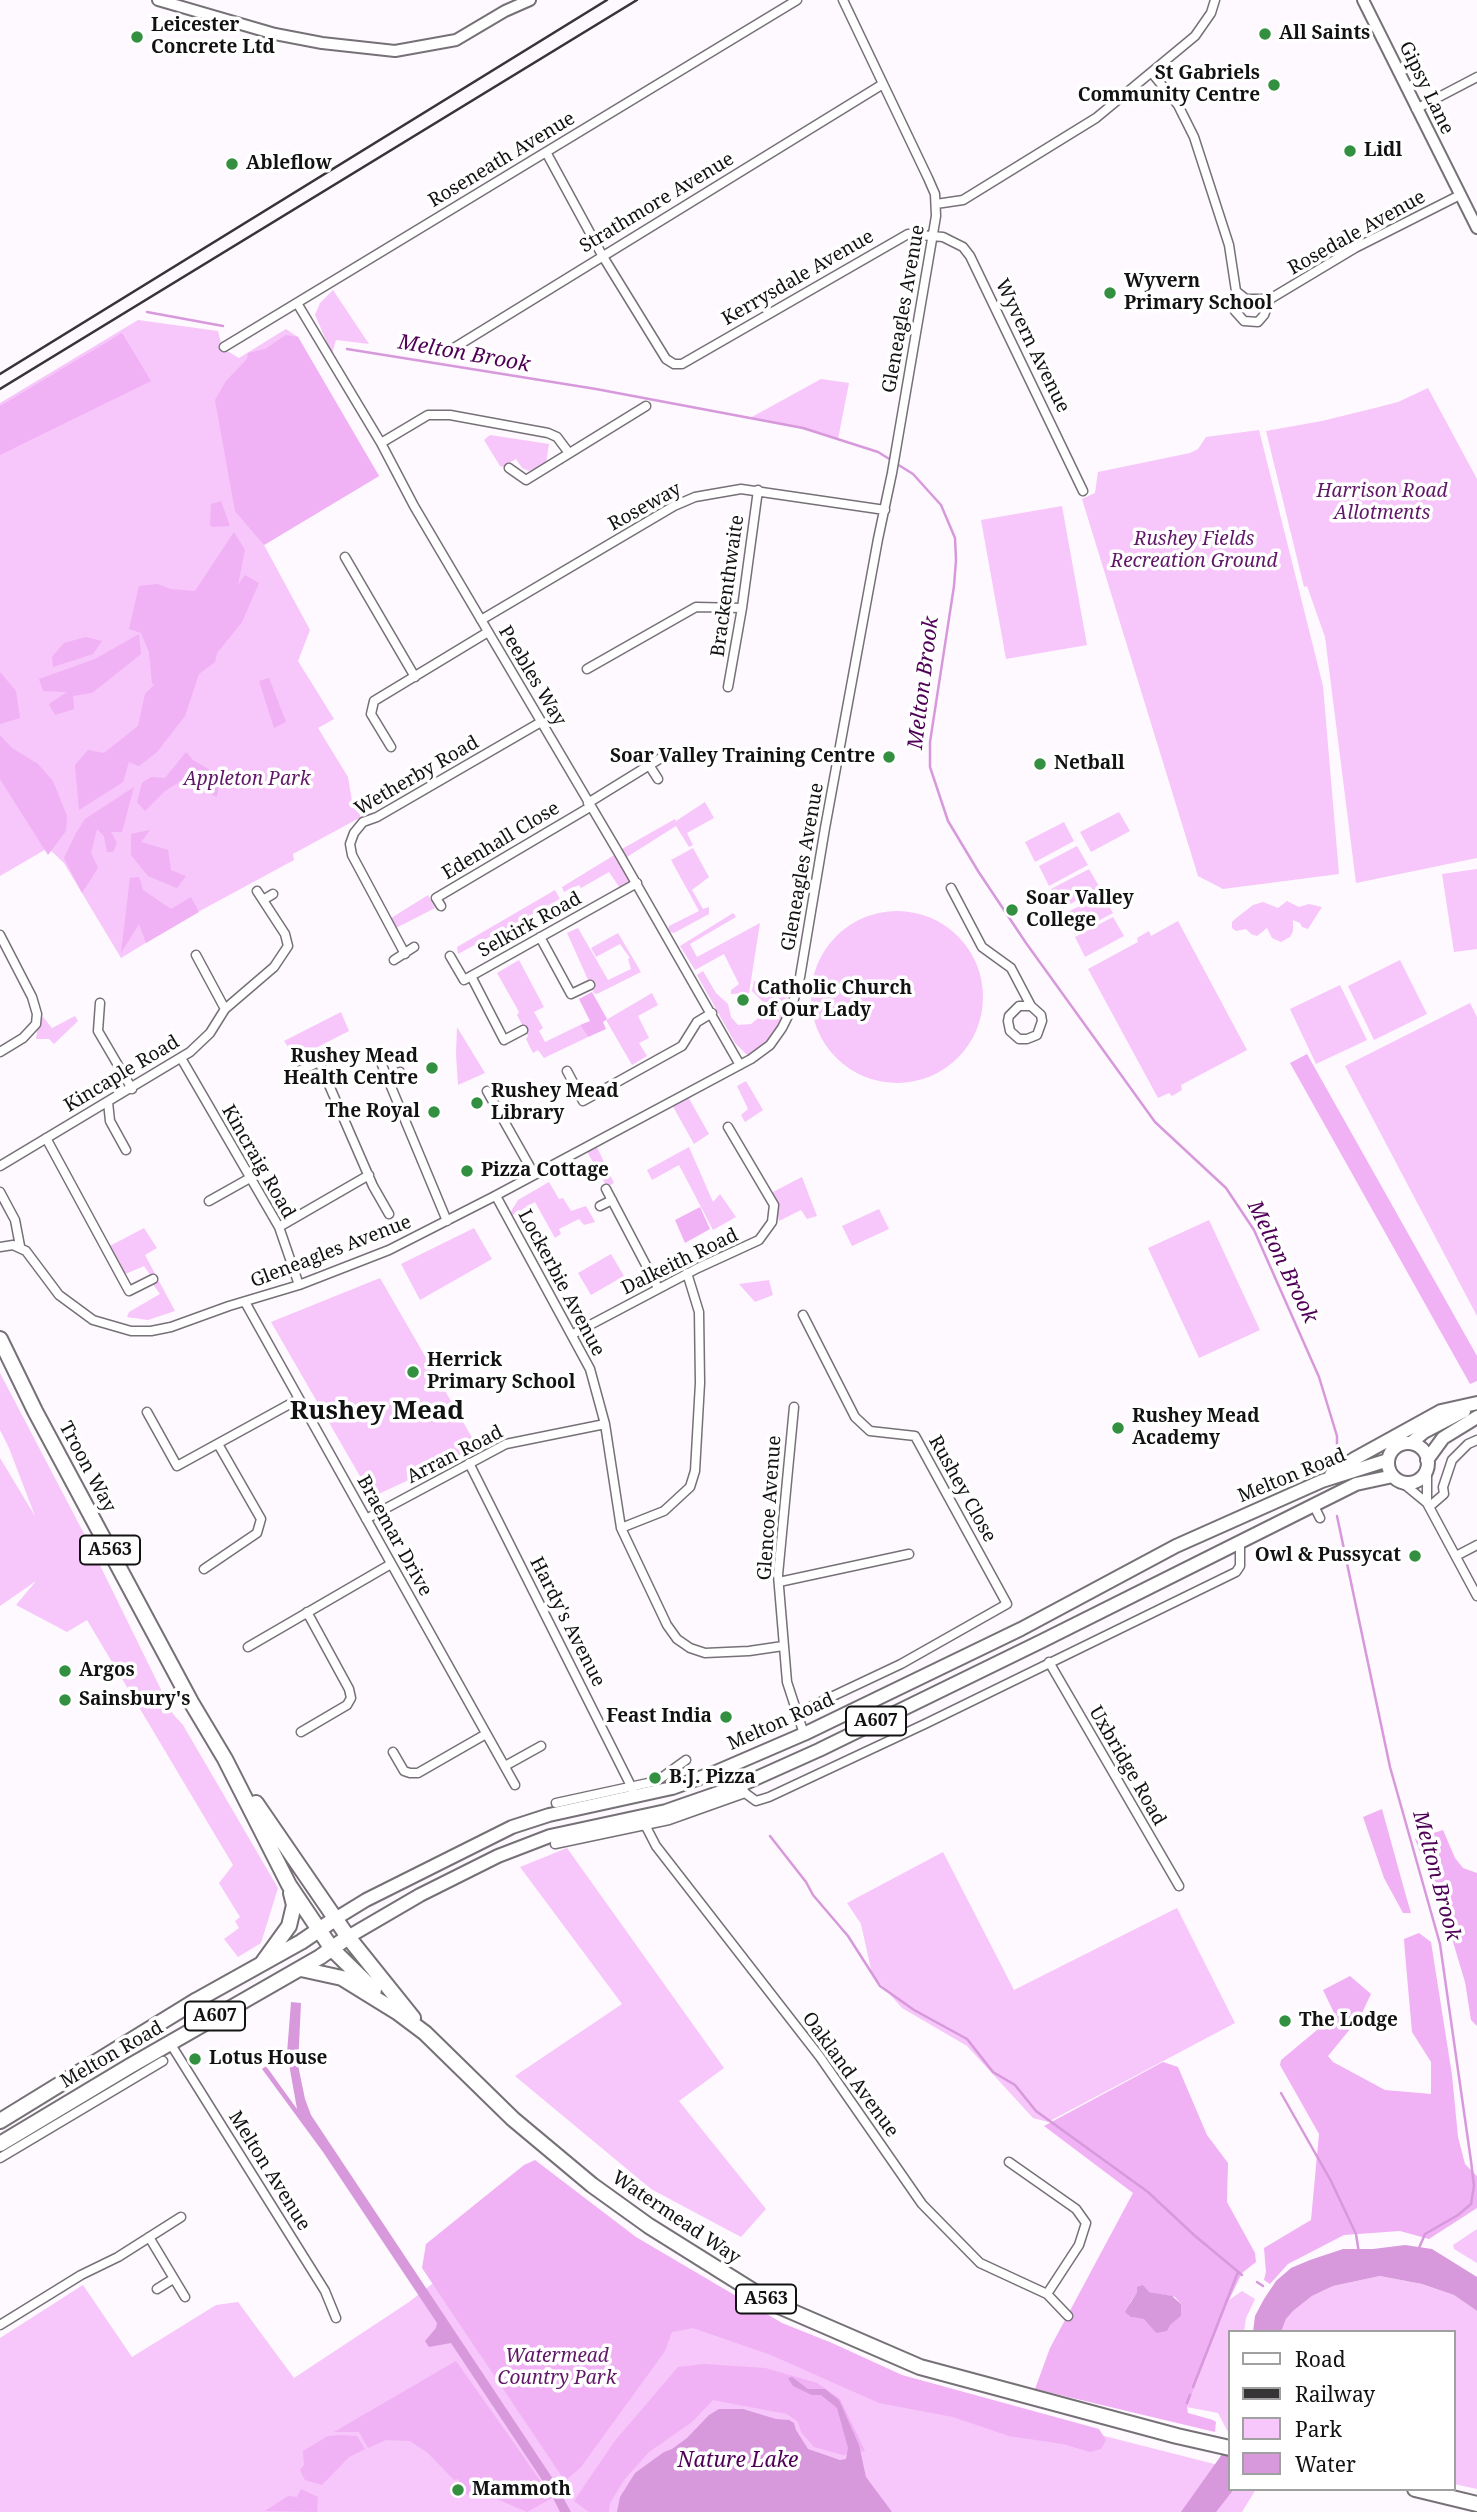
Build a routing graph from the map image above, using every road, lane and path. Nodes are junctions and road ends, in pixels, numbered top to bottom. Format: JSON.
{"nodes":[{"id":1,"x":158,"y":0,"type":"edge"},
{"id":2,"x":530,"y":0,"type":"edge"},
{"id":3,"x":797,"y":0,"type":"edge"},
{"id":4,"x":843,"y":0,"type":"edge"},
{"id":5,"x":1215,"y":0,"type":"edge"},
{"id":6,"x":1363,"y":0,"type":"edge"},
{"id":7,"x":1152,"y":73,"type":"junction"},
{"id":8,"x":1477,"y":77,"type":"edge"},
{"id":9,"x":883,"y":84,"type":"junction"},
{"id":10,"x":1416,"y":109,"type":"junction"},
{"id":11,"x":546,"y":152,"type":"junction"},
{"id":12,"x":1460,"y":195,"type":"junction"},
{"id":13,"x":936,"y":204,"type":"junction"},
{"id":14,"x":1477,"y":228,"type":"edge"},
{"id":15,"x":933,"y":235,"type":"junction"},
{"id":16,"x":602,"y":255,"type":"junction"},
{"id":17,"x":1236,"y":291,"type":"junction"},
{"id":18,"x":1270,"y":299,"type":"junction"},
{"id":19,"x":297,"y":303,"type":"junction"},
{"id":20,"x":224,"y":347,"type":"dead end"},
{"id":21,"x":449,"y":351,"type":"dead end"},
{"id":22,"x":646,"y":406,"type":"dead end"},
{"id":23,"x":382,"y":443,"type":"junction"},
{"id":24,"x":569,"y":453,"type":"junction"},
{"id":25,"x":509,"y":468,"type":"dead end"},
{"id":26,"x":758,"y":490,"type":"junction"},
{"id":27,"x":1083,"y":491,"type":"dead end"},
{"id":28,"x":885,"y":510,"type":"junction"},
{"id":29,"x":345,"y":557,"type":"dead end"},
{"id":30,"x":742,"y":608,"type":"junction"},
{"id":31,"x":481,"y":620,"type":"junction"},
{"id":32,"x":488,"y":632,"type":"junction"},
{"id":33,"x":587,"y":669,"type":"dead end"},
{"id":34,"x":415,"y":677,"type":"junction"},
{"id":35,"x":729,"y":687,"type":"dead end"},
{"id":36,"x":541,"y":722,"type":"junction"},
{"id":37,"x":391,"y":747,"type":"dead end"},
{"id":38,"x":669,"y":753,"type":"dead end"},
{"id":39,"x":649,"y":765,"type":"junction"},
{"id":40,"x":658,"y":779,"type":"dead end"},
{"id":41,"x":589,"y":805,"type":"junction"},
{"id":42,"x":637,"y":883,"type":"junction"},
{"id":43,"x":951,"y":888,"type":"dead end"},
{"id":44,"x":257,"y":891,"type":"dead end"},
{"id":45,"x":273,"y":894,"type":"dead end"},
{"id":46,"x":436,"y":898,"type":"dead end"},
{"id":47,"x":263,"y":900,"type":"junction"},
{"id":48,"x":0,"y":936,"type":"edge"},
{"id":49,"x":540,"y":937,"type":"junction"},
{"id":50,"x":414,"y":947,"type":"dead end"},
{"id":51,"x":405,"y":954,"type":"junction"},
{"id":52,"x":196,"y":955,"type":"dead end"},
{"id":53,"x":450,"y":956,"type":"dead end"},
{"id":54,"x":394,"y":960,"type":"dead end"},
{"id":55,"x":471,"y":976,"type":"junction"},
{"id":56,"x":590,"y":985,"type":"dead end"},
{"id":57,"x":100,"y":1003,"type":"dead end"},
{"id":58,"x":1031,"y":1006,"type":"junction"},
{"id":59,"x":225,"y":1009,"type":"junction"},
{"id":60,"x":712,"y":1013,"type":"junction"},
{"id":61,"x":523,"y":1030,"type":"dead end"},
{"id":62,"x":0,"y":1052,"type":"edge"},
{"id":63,"x":181,"y":1058,"type":"junction"},
{"id":64,"x":382,"y":1065,"type":"dead end"},
{"id":65,"x":740,"y":1065,"type":"junction"},
{"id":66,"x":300,"y":1070,"type":"dead end"},
{"id":67,"x":400,"y":1072,"type":"dead end"},
{"id":68,"x":567,"y":1072,"type":"dead end"},
{"id":69,"x":387,"y":1078,"type":"junction"},
{"id":70,"x":132,"y":1089,"type":"junction"},
{"id":71,"x":487,"y":1091,"type":"dead end"},
{"id":72,"x":108,"y":1102,"type":"junction"},
{"id":73,"x":727,"y":1127,"type":"dead end"},
{"id":74,"x":46,"y":1138,"type":"junction"},
{"id":75,"x":126,"y":1150,"type":"dead end"},
{"id":76,"x":0,"y":1166,"type":"edge"},
{"id":77,"x":534,"y":1174,"type":"junction"},
{"id":78,"x":369,"y":1175,"type":"junction"},
{"id":79,"x":250,"y":1178,"type":"junction"},
{"id":80,"x":606,"y":1189,"type":"dead end"},
{"id":81,"x":0,"y":1192,"type":"edge"},
{"id":82,"x":496,"y":1196,"type":"junction"},
{"id":83,"x":612,"y":1200,"type":"junction"},
{"id":84,"x":209,"y":1201,"type":"dead end"},
{"id":85,"x":600,"y":1206,"type":"dead end"},
{"id":86,"x":389,"y":1214,"type":"dead end"},
{"id":87,"x":447,"y":1221,"type":"junction"},
{"id":88,"x":279,"y":1227,"type":"junction"},
{"id":89,"x":20,"y":1246,"type":"junction"},
{"id":90,"x":0,"y":1247,"type":"edge"},
{"id":91,"x":687,"y":1273,"type":"junction"},
{"id":92,"x":153,"y":1279,"type":"dead end"},
{"id":93,"x":299,"y":1285,"type":"junction"},
{"id":94,"x":658,"y":1288,"type":"junction"},
{"id":95,"x":245,"y":1302,"type":"junction"},
{"id":96,"x":803,"y":1315,"type":"dead end"},
{"id":97,"x":573,"y":1334,"type":"junction"},
{"id":98,"x":0,"y":1339,"type":"edge"},
{"id":99,"x":299,"y":1399,"type":"junction"},
{"id":100,"x":1477,"y":1404,"type":"edge"},
{"id":101,"x":793,"y":1407,"type":"dead end"},
{"id":102,"x":147,"y":1412,"type":"dead end"},
{"id":103,"x":1477,"y":1417,"type":"edge"},
{"id":104,"x":605,"y":1424,"type":"junction"},
{"id":105,"x":1477,"y":1440,"type":"edge"},
{"id":106,"x":1411,"y":1443,"type":"junction"},
{"id":107,"x":218,"y":1444,"type":"junction"},
{"id":108,"x":1388,"y":1460,"type":"junction"},
{"id":109,"x":469,"y":1463,"type":"junction"},
{"id":110,"x":1427,"y":1463,"type":"junction"},
{"id":111,"x":1396,"y":1478,"type":"junction"},
{"id":112,"x":1322,"y":1481,"type":"junction"},
{"id":113,"x":1428,"y":1505,"type":"junction"},
{"id":114,"x":366,"y":1520,"type":"junction"},
{"id":115,"x":621,"y":1528,"type":"junction"},
{"id":116,"x":1240,"y":1544,"type":"junction"},
{"id":117,"x":1477,"y":1545,"type":"edge"},
{"id":118,"x":1176,"y":1546,"type":"junction"},
{"id":119,"x":909,"y":1554,"type":"dead end"},
{"id":120,"x":1456,"y":1556,"type":"junction"},
{"id":121,"x":391,"y":1564,"type":"junction"},
{"id":122,"x":204,"y":1569,"type":"dead end"},
{"id":123,"x":1185,"y":1569,"type":"junction"},
{"id":124,"x":779,"y":1582,"type":"junction"},
{"id":125,"x":1477,"y":1596,"type":"edge"},
{"id":126,"x":307,"y":1612,"type":"junction"},
{"id":127,"x":783,"y":1646,"type":"junction"},
{"id":128,"x":248,"y":1647,"type":"dead end"},
{"id":129,"x":1049,"y":1662,"type":"junction"},
{"id":130,"x":929,"y":1694,"type":"junction"},
{"id":131,"x":866,"y":1704,"type":"junction"},
{"id":132,"x":795,"y":1714,"type":"junction"},
{"id":133,"x":301,"y":1732,"type":"dead end"},
{"id":134,"x":486,"y":1734,"type":"junction"},
{"id":135,"x":804,"y":1734,"type":"junction"},
{"id":136,"x":541,"y":1746,"type":"dead end"},
{"id":137,"x":393,"y":1752,"type":"dead end"},
{"id":138,"x":225,"y":1759,"type":"junction"},
{"id":139,"x":686,"y":1760,"type":"dead end"},
{"id":140,"x":505,"y":1766,"type":"junction"},
{"id":141,"x":515,"y":1785,"type":"dead end"},
{"id":142,"x":743,"y":1789,"type":"junction"},
{"id":143,"x":633,"y":1791,"type":"junction"},
{"id":144,"x":556,"y":1803,"type":"dead end"},
{"id":145,"x":543,"y":1817,"type":"junction"},
{"id":146,"x":643,"y":1820,"type":"junction"},
{"id":147,"x":553,"y":1840,"type":"junction"},
{"id":148,"x":289,"y":1885,"type":"junction"},
{"id":149,"x":1179,"y":1886,"type":"dead end"},
{"id":150,"x":335,"y":1919,"type":"junction"},
{"id":151,"x":319,"y":1931,"type":"junction"},
{"id":152,"x":348,"y":1937,"type":"junction"},
{"id":153,"x":332,"y":1949,"type":"junction"},
{"id":154,"x":261,"y":1966,"type":"junction"},
{"id":155,"x":300,"y":1969,"type":"junction"},
{"id":156,"x":397,"y":2012,"type":"junction"},
{"id":157,"x":425,"y":2033,"type":"junction"},
{"id":158,"x":170,"y":2043,"type":"junction"},
{"id":159,"x":163,"y":2061,"type":"dead end"},
{"id":160,"x":133,"y":2071,"type":"junction"},
{"id":161,"x":80,"y":2081,"type":"junction"},
{"id":162,"x":0,"y":2121,"type":"edge"},
{"id":163,"x":6,"y":2140,"type":"edge"},
{"id":164,"x":0,"y":2158,"type":"edge"},
{"id":165,"x":1009,"y":2162,"type":"dead end"},
{"id":166,"x":181,"y":2217,"type":"dead end"},
{"id":167,"x":149,"y":2237,"type":"junction"},
{"id":168,"x":173,"y":2279,"type":"junction"},
{"id":169,"x":158,"y":2289,"type":"dead end"},
{"id":170,"x":1047,"y":2294,"type":"junction"},
{"id":171,"x":185,"y":2297,"type":"dead end"},
{"id":172,"x":1068,"y":2316,"type":"dead end"},
{"id":173,"x":336,"y":2318,"type":"dead end"},
{"id":174,"x":0,"y":2325,"type":"edge"},
{"id":175,"x":1228,"y":2448,"type":"edge"},
{"id":176,"x":1423,"y":2491,"type":"edge"},
{"id":177,"x":1477,"y":2504,"type":"edge"}],
"edges":[{"from":1,"to":2,"type":"street"},
{"from":3,"to":11,"type":"street","name":"Roseneath Avenue"},
{"from":4,"to":9,"type":"street"},
{"from":5,"to":7,"type":"street"},
{"from":6,"to":10,"type":"street","name":"Gipsy Lane"},
{"from":7,"to":13,"type":"street"},
{"from":7,"to":17,"type":"street","name":"Rosedale Avenue"},
{"from":8,"to":10,"type":"street"},
{"from":9,"to":13,"type":"street"},
{"from":9,"to":16,"type":"street","name":"Strathmore Avenue"},
{"from":10,"to":12,"type":"street","name":"Gipsy Lane"},
{"from":11,"to":16,"type":"street"},
{"from":11,"to":19,"type":"street","name":"Roseneath Avenue"},
{"from":12,"to":14,"type":"street","name":"Gipsy Lane"},
{"from":12,"to":18,"type":"street","name":"Rosedale Avenue"},
{"from":13,"to":15,"type":"street","name":"Gleneagles Avenue"},
{"from":15,"to":16,"type":"street","name":"Kerrysdale Avenue"},
{"from":15,"to":27,"type":"street","name":"Wyvern Avenue"},
{"from":15,"to":28,"type":"street","name":"Gleneagles Avenue"},
{"from":16,"to":21,"type":"street","name":"Strathmore Avenue"},
{"from":17,"to":18,"type":"street"},
{"from":17,"to":18,"type":"street","name":"Rosedale Avenue"},
{"from":19,"to":20,"type":"street","name":"Roseneath Avenue"},
{"from":19,"to":23,"type":"street","name":"Peebles Way"},
{"from":22,"to":24,"type":"street"},
{"from":23,"to":24,"type":"street"},
{"from":23,"to":31,"type":"street","name":"Peebles Way"},
{"from":24,"to":25,"type":"street"},
{"from":26,"to":28,"type":"street","name":"Roseway"},
{"from":26,"to":30,"type":"street","name":"Brackenthwaite"},
{"from":26,"to":31,"type":"street","name":"Roseway"},
{"from":28,"to":65,"type":"street","name":"Gleneagles Avenue"},
{"from":29,"to":34,"type":"street"},
{"from":30,"to":33,"type":"street"},
{"from":30,"to":35,"type":"street","name":"Brackenthwaite"},
{"from":31,"to":32,"type":"street","name":"Peebles Way"},
{"from":32,"to":34,"type":"street"},
{"from":32,"to":36,"type":"street","name":"Peebles Way"},
{"from":34,"to":37,"type":"street"},
{"from":36,"to":41,"type":"street","name":"Peebles Way"},
{"from":36,"to":51,"type":"street","name":"Wetherby Road"},
{"from":38,"to":39,"type":"street","name":"Edenhall Close"},
{"from":39,"to":40,"type":"street"},
{"from":39,"to":41,"type":"street","name":"Edenhall Close"},
{"from":41,"to":42,"type":"street","name":"Peebles Way"},
{"from":41,"to":46,"type":"street","name":"Edenhall Close"},
{"from":42,"to":49,"type":"street","name":"Selkirk Road"},
{"from":42,"to":60,"type":"street","name":"Peebles Way"},
{"from":43,"to":58,"type":"street"},
{"from":44,"to":47,"type":"street","name":"Kincaple Road"},
{"from":45,"to":47,"type":"street"},
{"from":47,"to":59,"type":"street","name":"Kincaple Road"},
{"from":48,"to":62,"type":"street"},
{"from":49,"to":55,"type":"street","name":"Selkirk Road"},
{"from":49,"to":56,"type":"street"},
{"from":50,"to":51,"type":"street"},
{"from":51,"to":54,"type":"street"},
{"from":52,"to":59,"type":"street"},
{"from":53,"to":55,"type":"street","name":"Selkirk Road"},
{"from":55,"to":61,"type":"street"},
{"from":57,"to":70,"type":"street"},
{"from":58,"to":58,"type":"street"},
{"from":59,"to":63,"type":"street","name":"Kincaple Road"},
{"from":60,"to":65,"type":"street","name":"Peebles Way"},
{"from":60,"to":68,"type":"street"},
{"from":63,"to":70,"type":"street","name":"Kincaple Road"},
{"from":63,"to":79,"type":"street","name":"Kincraig Road"},
{"from":64,"to":69,"type":"street"},
{"from":65,"to":77,"type":"street","name":"Gleneagles Avenue"},
{"from":66,"to":78,"type":"street"},
{"from":67,"to":69,"type":"street"},
{"from":69,"to":87,"type":"street"},
{"from":70,"to":72,"type":"street","name":"Kincaple Road"},
{"from":71,"to":77,"type":"street"},
{"from":72,"to":74,"type":"street","name":"Kincaple Road"},
{"from":72,"to":75,"type":"street"},
{"from":73,"to":91,"type":"street","name":"Dalkeith Road"},
{"from":74,"to":76,"type":"street","name":"Kincaple Road"},
{"from":74,"to":92,"type":"street"},
{"from":77,"to":82,"type":"street","name":"Gleneagles Avenue"},
{"from":78,"to":86,"type":"street"},
{"from":78,"to":88,"type":"street"},
{"from":79,"to":84,"type":"street"},
{"from":79,"to":88,"type":"street","name":"Kincraig Road"},
{"from":80,"to":83,"type":"street"},
{"from":81,"to":89,"type":"street"},
{"from":82,"to":87,"type":"street","name":"Gleneagles Avenue"},
{"from":82,"to":97,"type":"street","name":"Lockerbie Avenue"},
{"from":83,"to":85,"type":"street"},
{"from":83,"to":94,"type":"street"},
{"from":87,"to":93,"type":"street","name":"Gleneagles Avenue"},
{"from":88,"to":93,"type":"street","name":"Kincraig Road"},
{"from":89,"to":90,"type":"street"},
{"from":89,"to":95,"type":"street","name":"Gleneagles Avenue"},
{"from":91,"to":94,"type":"street","name":"Dalkeith Road"},
{"from":91,"to":115,"type":"street"},
{"from":93,"to":95,"type":"street","name":"Gleneagles Avenue"},
{"from":94,"to":97,"type":"street","name":"Dalkeith Road"},
{"from":95,"to":99,"type":"street","name":"Braemar Drive"},
{"from":96,"to":132,"type":"street","name":"Rushey Close"},
{"from":97,"to":104,"type":"street","name":"Lockerbie Avenue"},
{"from":98,"to":138,"type":"highway","name":"Troon Way","number":"A563"},
{"from":99,"to":107,"type":"street"},
{"from":99,"to":114,"type":"street","name":"Braemar Drive"},
{"from":100,"to":106,"type":"main road","number":"A607"},
{"from":100,"to":112,"type":"main road"},
{"from":101,"to":124,"type":"street","name":"Glencoe Avenue"},
{"from":102,"to":107,"type":"street"},
{"from":103,"to":110,"type":"main road","number":"A607"},
{"from":104,"to":109,"type":"street","name":"Arran Road"},
{"from":104,"to":115,"type":"street","name":"Lockerbie Avenue"},
{"from":105,"to":113,"type":"street"},
{"from":106,"to":108,"type":"main road","number":"A607"},
{"from":106,"to":110,"type":"main road"},
{"from":107,"to":122,"type":"street"},
{"from":108,"to":111,"type":"main road"},
{"from":108,"to":112,"type":"main road","name":"Melton Road","number":"A607"},
{"from":109,"to":114,"type":"street","name":"Arran Road"},
{"from":109,"to":143,"type":"street","name":"Hardy's Avenue"},
{"from":110,"to":111,"type":"main road","number":"A607"},
{"from":110,"to":113,"type":"street"},
{"from":111,"to":113,"type":"street"},
{"from":111,"to":116,"type":"main road","name":"Melton Road","number":"A607"},
{"from":112,"to":118,"type":"main road","name":"Melton Road","number":"A607"},
{"from":113,"to":120,"type":"street"},
{"from":114,"to":121,"type":"street","name":"Braemar Drive"},
{"from":115,"to":127,"type":"street","name":"Lockerbie Avenue"},
{"from":116,"to":123,"type":"main road","name":"Melton Road","number":"A607"},
{"from":116,"to":129,"type":"street","name":"Melton Road"},
{"from":117,"to":120,"type":"street"},
{"from":118,"to":123,"type":"main road"},
{"from":118,"to":131,"type":"main road","name":"Melton Road","number":"A607"},
{"from":119,"to":124,"type":"street"},
{"from":120,"to":125,"type":"street"},
{"from":121,"to":126,"type":"street"},
{"from":121,"to":134,"type":"street","name":"Braemar Drive"},
{"from":123,"to":130,"type":"main road","name":"Melton Road","number":"A607"},
{"from":124,"to":127,"type":"street","name":"Glencoe Avenue"},
{"from":126,"to":128,"type":"street"},
{"from":126,"to":133,"type":"street"},
{"from":127,"to":132,"type":"street","name":"Glencoe Avenue"},
{"from":129,"to":142,"type":"street","name":"Melton Road"},
{"from":129,"to":149,"type":"street","name":"Uxbridge Road"},
{"from":130,"to":131,"type":"main road"},
{"from":130,"to":142,"type":"main road","name":"Melton Road","number":"A607"},
{"from":131,"to":135,"type":"main road","name":"Melton Road","number":"A607"},
{"from":132,"to":135,"type":"street","name":"Glencoe Avenue"},
{"from":134,"to":137,"type":"street"},
{"from":134,"to":140,"type":"street","name":"Braemar Drive"},
{"from":135,"to":143,"type":"main road","name":"Melton Road","number":"A607"},
{"from":136,"to":140,"type":"street"},
{"from":138,"to":148,"type":"highway","name":"Troon Way"},
{"from":138,"to":150,"type":"highway","name":"Troon Way"},
{"from":139,"to":143,"type":"street"},
{"from":140,"to":141,"type":"street","name":"Braemar Drive"},
{"from":142,"to":146,"type":"main road","name":"Melton Road","number":"A607"},
{"from":143,"to":144,"type":"street"},
{"from":143,"to":145,"type":"main road","name":"Melton Road","number":"A607"},
{"from":145,"to":147,"type":"main road"},
{"from":145,"to":150,"type":"main road","name":"Melton Road","number":"A607"},
{"from":146,"to":147,"type":"main road","name":"Melton Road","number":"A607"},
{"from":146,"to":170,"type":"street","name":"Oakland Avenue"},
{"from":147,"to":152,"type":"main road","name":"Melton Road","number":"A607"},
{"from":148,"to":151,"type":"highway","name":"Troon Way"},
{"from":148,"to":154,"type":"highway","name":"Melton Road","number":"A607"},
{"from":150,"to":151,"type":"highway","name":"Melton Road","number":"A607"},
{"from":150,"to":152,"type":"highway","name":"Watermead Way","number":"A563"},
{"from":151,"to":153,"type":"highway","name":"Watermead Way","number":"A563"},
{"from":151,"to":154,"type":"highway","name":"Melton Road","number":"A607"},
{"from":152,"to":153,"type":"highway","name":"Melton Road","number":"A607"},
{"from":152,"to":157,"type":"highway","name":"Watermead Way","number":"A563"},
{"from":153,"to":155,"type":"highway","name":"Melton Road","number":"A607"},
{"from":153,"to":156,"type":"highway","name":"Watermead Way","number":"A563"},
{"from":154,"to":161,"type":"highway","name":"Melton Road","number":"A607"},
{"from":155,"to":156,"type":"highway","name":"Watermead Way","number":"A563"},
{"from":155,"to":158,"type":"highway","name":"Melton Road","number":"A607"},
{"from":156,"to":157,"type":"highway","name":"Watermead Way","number":"A563"},
{"from":157,"to":175,"type":"highway","name":"Watermead Way","number":"A563"},
{"from":158,"to":160,"type":"highway","name":"Melton Road","number":"A607"},
{"from":158,"to":173,"type":"street","name":"Melton Avenue"},
{"from":159,"to":160,"type":"street"},
{"from":160,"to":161,"type":"highway","name":"Melton Road"},
{"from":160,"to":163,"type":"street"},
{"from":161,"to":162,"type":"highway","name":"Melton Road","number":"A607"},
{"from":161,"to":163,"type":"highway","name":"Melton Road","number":"A607"},
{"from":163,"to":164,"type":"street"},
{"from":165,"to":170,"type":"street"},
{"from":166,"to":167,"type":"street"},
{"from":167,"to":168,"type":"street"},
{"from":167,"to":174,"type":"street"},
{"from":168,"to":169,"type":"street"},
{"from":168,"to":171,"type":"street"},
{"from":170,"to":172,"type":"street","name":"Oakland Avenue"},
{"from":176,"to":177,"type":"highway"}]}
